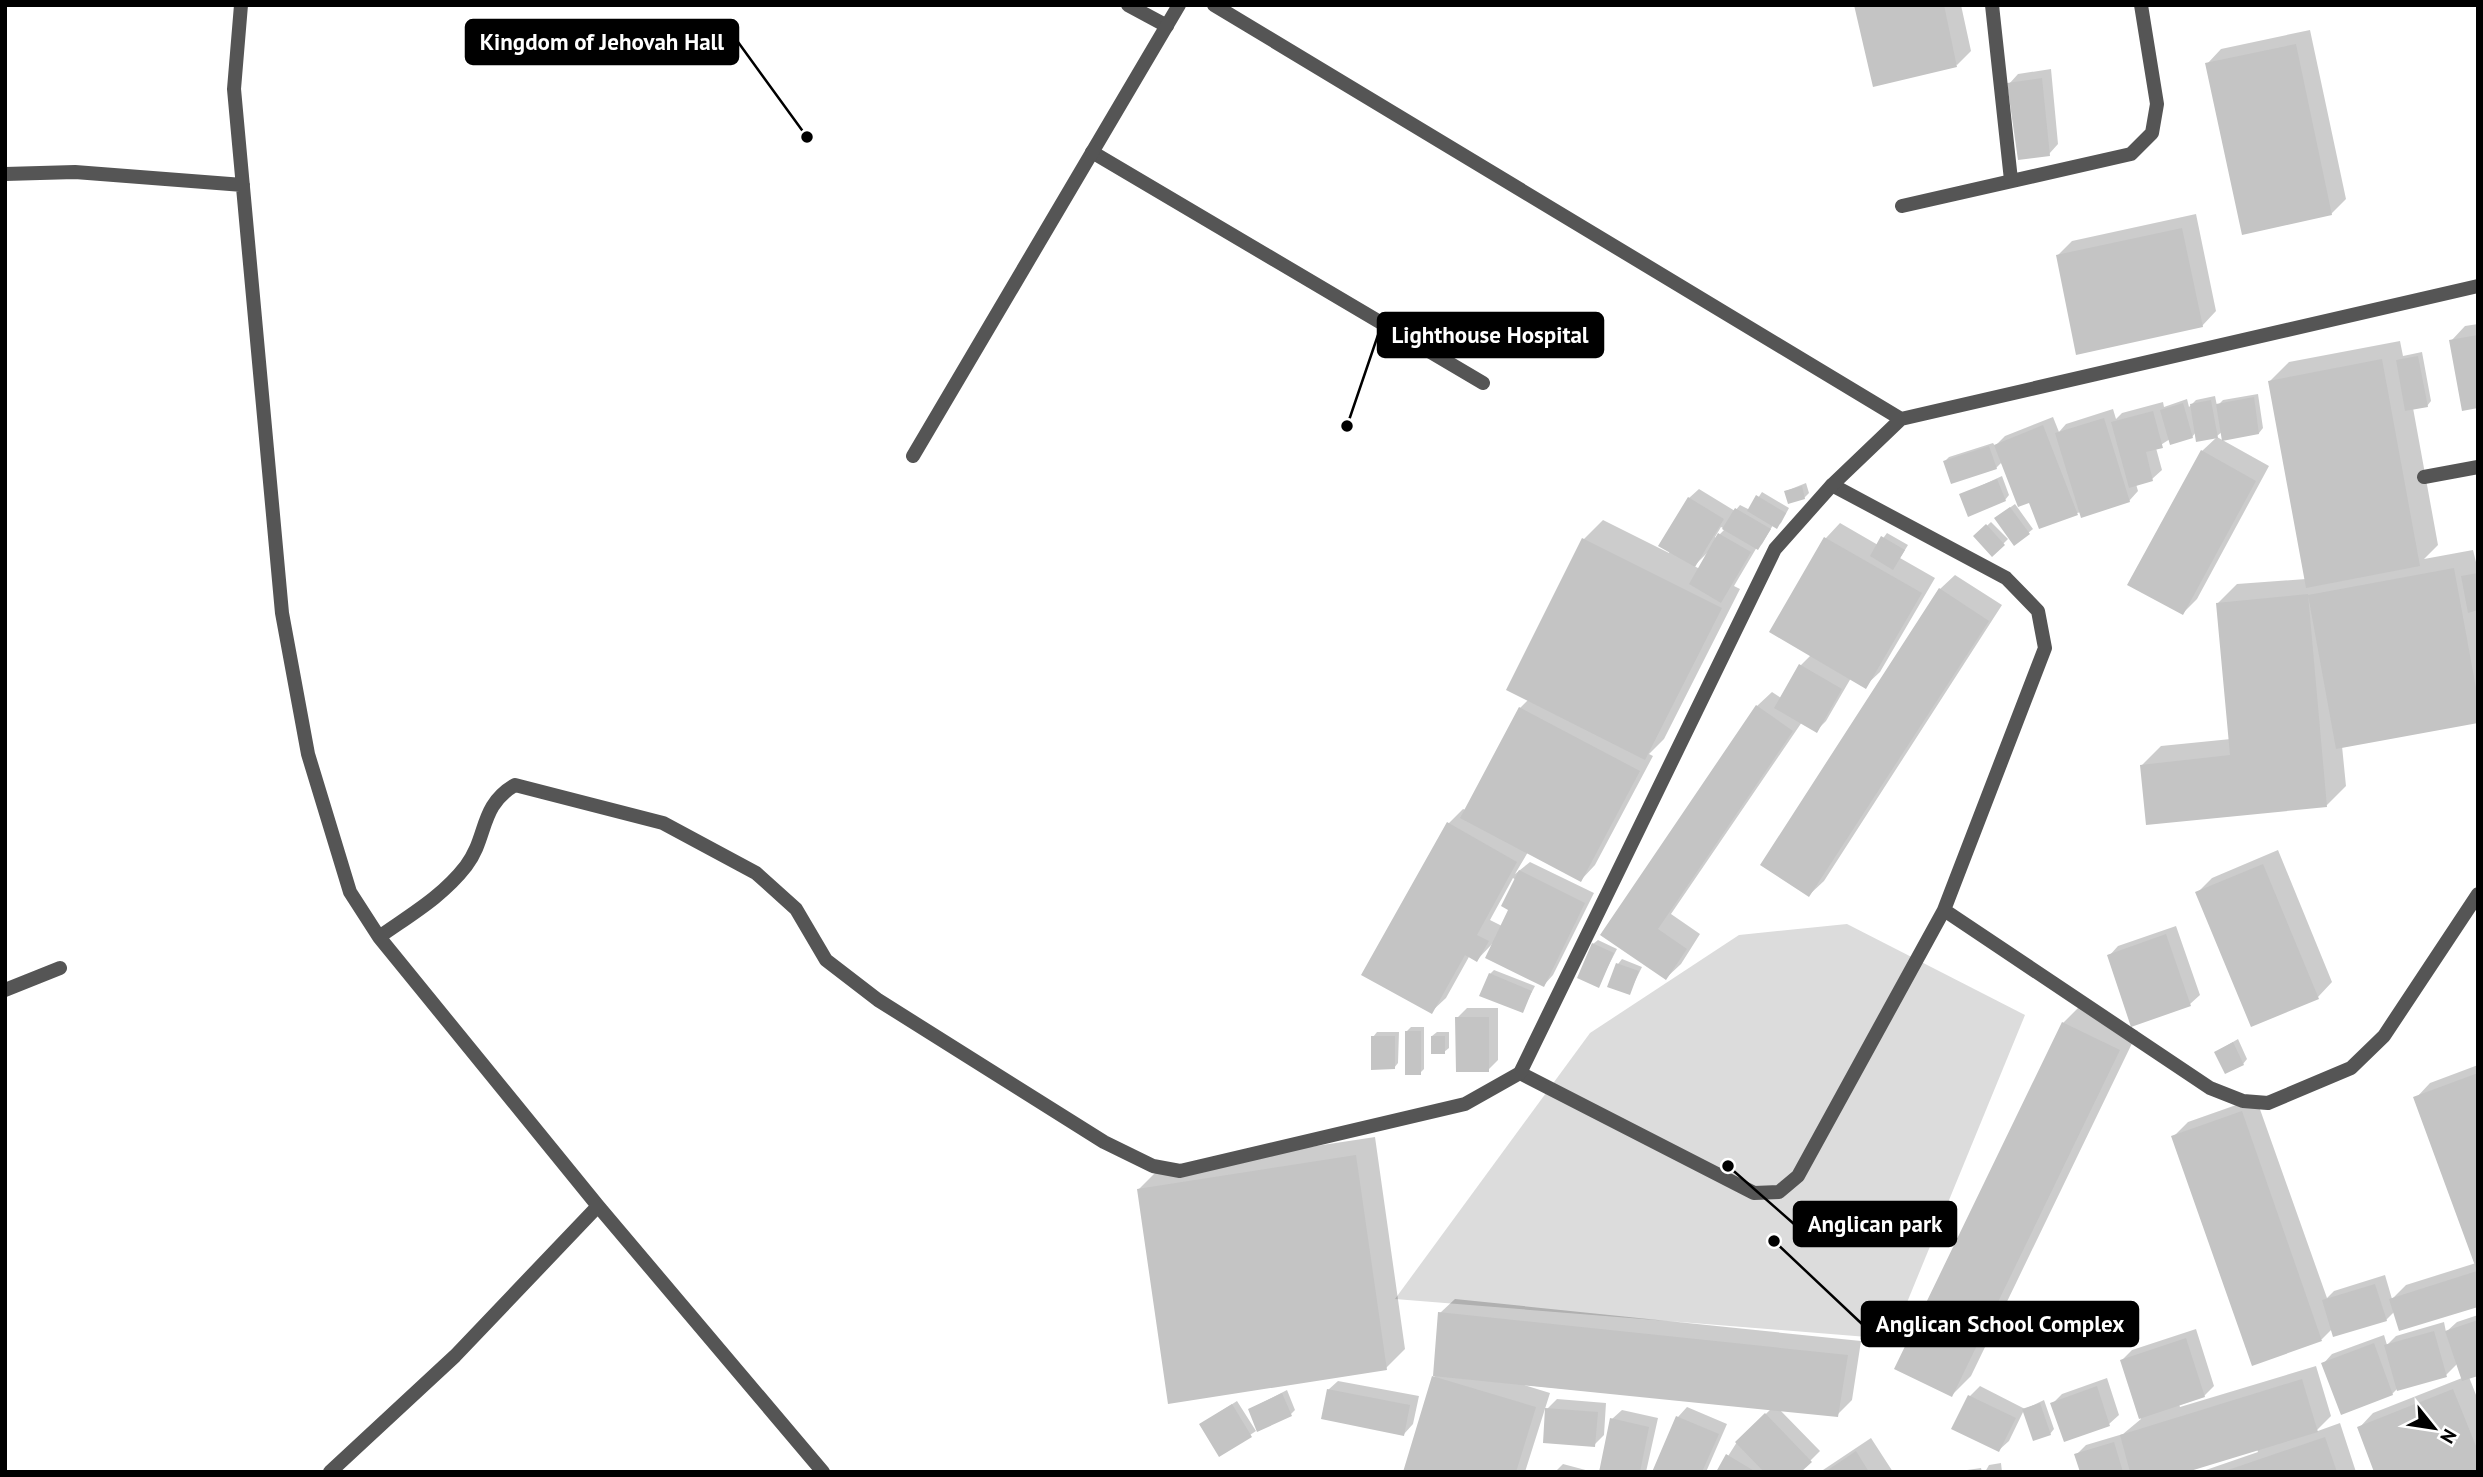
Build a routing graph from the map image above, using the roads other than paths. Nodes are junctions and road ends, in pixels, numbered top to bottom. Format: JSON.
{"nodes":[{"id":1,"x":241,"y":5,"type":"edge"},
{"id":2,"x":1128,"y":5,"type":"edge"},
{"id":3,"x":1179,"y":5,"type":"edge"},
{"id":4,"x":1214,"y":5,"type":"edge"},
{"id":5,"x":1992,"y":5,"type":"edge"},
{"id":6,"x":2141,"y":5,"type":"edge"},
{"id":7,"x":1167,"y":26,"type":"junction"},
{"id":8,"x":1092,"y":152,"type":"junction"},
{"id":9,"x":5,"y":174,"type":"edge"},
{"id":10,"x":2011,"y":180,"type":"junction"},
{"id":11,"x":243,"y":185,"type":"junction"},
{"id":12,"x":1902,"y":206,"type":"dead end"},
{"id":13,"x":2478,"y":286,"type":"edge"},
{"id":14,"x":1483,"y":383,"type":"dead end"},
{"id":15,"x":1901,"y":419,"type":"junction"},
{"id":16,"x":913,"y":456,"type":"dead end"},
{"id":17,"x":2478,"y":467,"type":"edge"},
{"id":18,"x":2424,"y":477,"type":"dead end"},
{"id":19,"x":1832,"y":485,"type":"junction"},
{"id":20,"x":2478,"y":894,"type":"edge"},
{"id":21,"x":1944,"y":910,"type":"junction"},
{"id":22,"x":379,"y":937,"type":"junction"},
{"id":23,"x":60,"y":968,"type":"dead end"},
{"id":24,"x":5,"y":990,"type":"edge"},
{"id":25,"x":1520,"y":1073,"type":"junction"},
{"id":26,"x":598,"y":1206,"type":"junction"},
{"id":27,"x":330,"y":1472,"type":"edge"},
{"id":28,"x":823,"y":1472,"type":"edge"}],
"edges":[{"from":1,"to":11,"type":"street"},
{"from":2,"to":7,"type":"street"},
{"from":3,"to":7,"type":"street"},
{"from":4,"to":15,"type":"street"},
{"from":5,"to":10,"type":"street"},
{"from":6,"to":10,"type":"street"},
{"from":7,"to":8,"type":"street"},
{"from":8,"to":14,"type":"street"},
{"from":8,"to":16,"type":"street"},
{"from":9,"to":11,"type":"street"},
{"from":10,"to":12,"type":"street"},
{"from":11,"to":22,"type":"street"},
{"from":13,"to":15,"type":"street"},
{"from":15,"to":19,"type":"street"},
{"from":17,"to":18,"type":"street"},
{"from":19,"to":21,"type":"street"},
{"from":19,"to":25,"type":"street"},
{"from":20,"to":21,"type":"street"},
{"from":21,"to":25,"type":"street"},
{"from":22,"to":25,"type":"street"},
{"from":22,"to":26,"type":"street"},
{"from":23,"to":24,"type":"street"},
{"from":26,"to":27,"type":"street"},
{"from":26,"to":28,"type":"street"}]}
